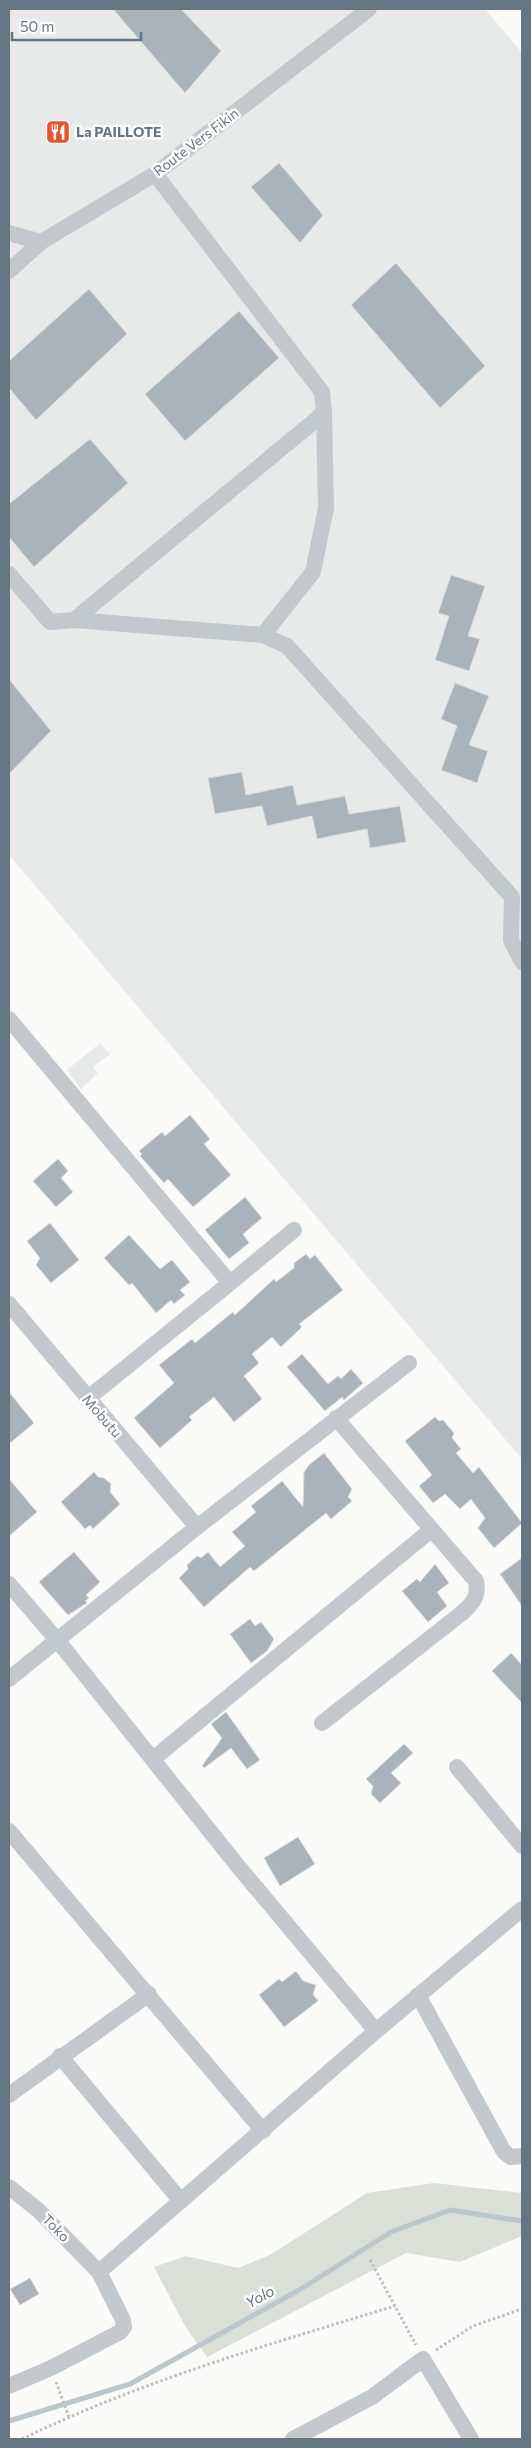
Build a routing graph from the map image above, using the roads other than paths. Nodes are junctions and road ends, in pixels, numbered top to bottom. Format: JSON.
{"nodes":[{"id":1,"x":369,"y":9,"type":"edge"},
{"id":2,"x":156,"y":174,"type":"junction"},
{"id":3,"x":9,"y":233,"type":"edge"},
{"id":4,"x":41,"y":242,"type":"junction"},
{"id":5,"x":9,"y":271,"type":"edge"},
{"id":6,"x":324,"y":413,"type":"junction"},
{"id":7,"x":9,"y":574,"type":"edge"},
{"id":8,"x":74,"y":620,"type":"junction"},
{"id":9,"x":262,"y":635,"type":"junction"},
{"id":10,"x":517,"y":897,"type":"edge"},
{"id":11,"x":522,"y":962,"type":"edge"},
{"id":12,"x":9,"y":1020,"type":"edge"},
{"id":13,"x":294,"y":1230,"type":"dead end"},
{"id":14,"x":230,"y":1283,"type":"junction"},
{"id":15,"x":9,"y":1304,"type":"edge"},
{"id":16,"x":409,"y":1363,"type":"dead end"},
{"id":17,"x":87,"y":1399,"type":"junction"},
{"id":18,"x":336,"y":1418,"type":"junction"},
{"id":19,"x":197,"y":1527,"type":"junction"},
{"id":20,"x":431,"y":1530,"type":"junction"},
{"id":21,"x":9,"y":1584,"type":"edge"},
{"id":22,"x":58,"y":1641,"type":"junction"},
{"id":23,"x":9,"y":1678,"type":"edge"},
{"id":24,"x":322,"y":1723,"type":"dead end"},
{"id":25,"x":153,"y":1759,"type":"junction"},
{"id":26,"x":456,"y":1767,"type":"dead end"},
{"id":27,"x":9,"y":1831,"type":"edge"},
{"id":28,"x":522,"y":1846,"type":"edge"},
{"id":29,"x":522,"y":1909,"type":"edge"},
{"id":30,"x":149,"y":1994,"type":"junction"},
{"id":31,"x":418,"y":1995,"type":"junction"},
{"id":32,"x":376,"y":2031,"type":"junction"},
{"id":33,"x":60,"y":2056,"type":"junction"},
{"id":34,"x":9,"y":2095,"type":"edge"},
{"id":35,"x":263,"y":2130,"type":"junction"},
{"id":36,"x":522,"y":2156,"type":"edge"},
{"id":37,"x":9,"y":2187,"type":"edge"},
{"id":38,"x":181,"y":2201,"type":"junction"},
{"id":39,"x":99,"y":2272,"type":"junction"},
{"id":40,"x":11,"y":2381,"type":"edge"},
{"id":41,"x":293,"y":2439,"type":"edge"},
{"id":42,"x":471,"y":2439,"type":"edge"}],
"edges":[{"from":1,"to":2,"type":"street","name":"Route Vers Fikin"},
{"from":2,"to":4,"type":"street","name":"Route Vers Fikin"},
{"from":2,"to":6,"type":"street"},
{"from":3,"to":4,"type":"street"},
{"from":4,"to":5,"type":"street","name":"Route Vers Fikin"},
{"from":6,"to":8,"type":"street"},
{"from":6,"to":9,"type":"street"},
{"from":7,"to":8,"type":"street"},
{"from":8,"to":9,"type":"street"},
{"from":9,"to":10,"type":"street"},
{"from":10,"to":11,"type":"street"},
{"from":12,"to":14,"type":"street"},
{"from":13,"to":14,"type":"street"},
{"from":14,"to":17,"type":"street"},
{"from":15,"to":17,"type":"street","name":"Mobutu"},
{"from":16,"to":18,"type":"street"},
{"from":17,"to":19,"type":"street","name":"Mobutu"},
{"from":18,"to":19,"type":"street"},
{"from":18,"to":20,"type":"street"},
{"from":19,"to":22,"type":"street"},
{"from":20,"to":24,"type":"street"},
{"from":20,"to":25,"type":"street"},
{"from":21,"to":22,"type":"street"},
{"from":22,"to":23,"type":"street"},
{"from":22,"to":25,"type":"street"},
{"from":25,"to":32,"type":"street"},
{"from":26,"to":28,"type":"street"},
{"from":27,"to":30,"type":"street"},
{"from":29,"to":31,"type":"street"},
{"from":30,"to":33,"type":"street"},
{"from":30,"to":35,"type":"street"},
{"from":31,"to":32,"type":"street"},
{"from":31,"to":36,"type":"street"},
{"from":32,"to":35,"type":"street"},
{"from":33,"to":34,"type":"street"},
{"from":33,"to":38,"type":"street"},
{"from":35,"to":38,"type":"street"},
{"from":37,"to":39,"type":"street","name":"Toko"},
{"from":38,"to":39,"type":"street"},
{"from":39,"to":40,"type":"street","name":"Toko"},
{"from":41,"to":42,"type":"street"}]}
